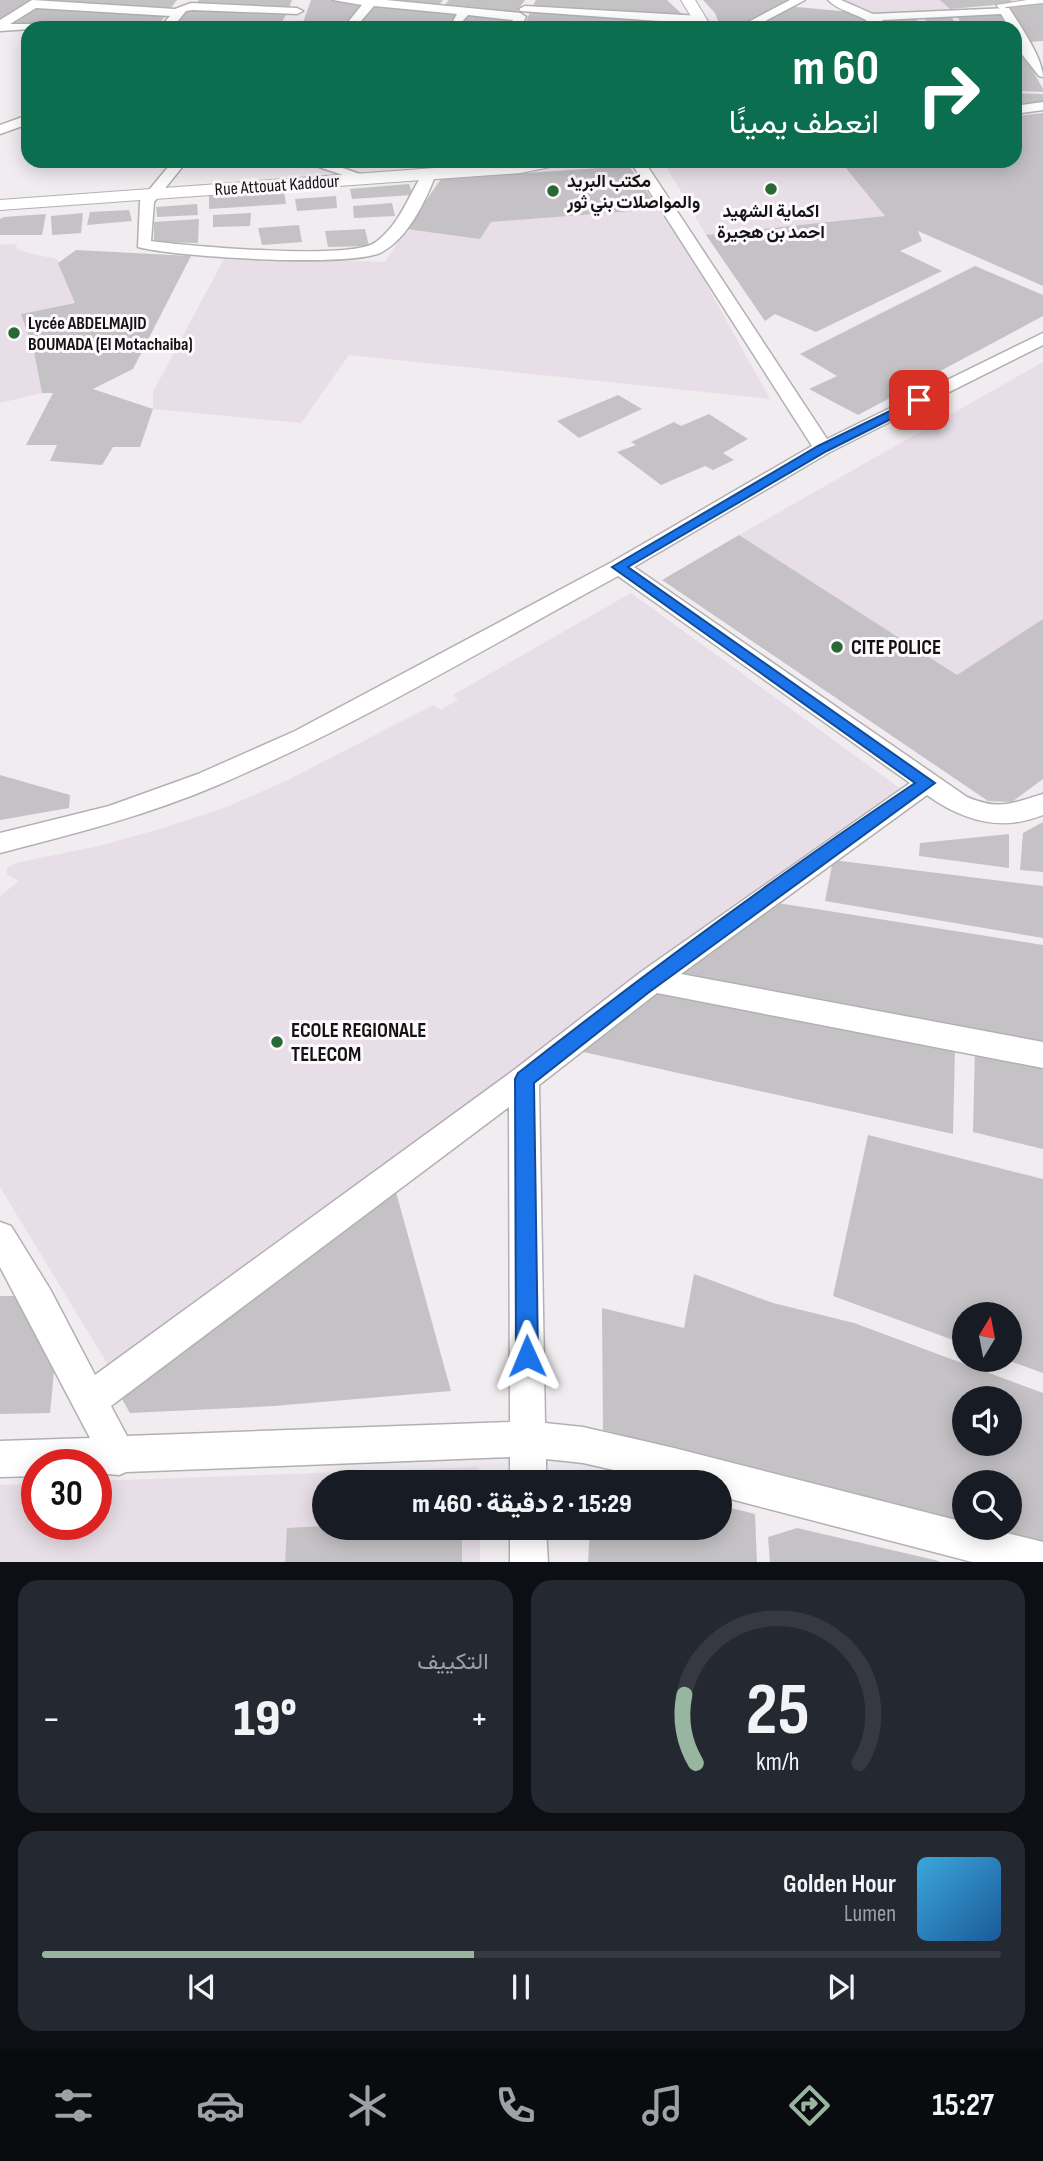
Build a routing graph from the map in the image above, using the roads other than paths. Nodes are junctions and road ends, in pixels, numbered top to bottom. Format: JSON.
{"nodes":[{"id":1,"x":340,"y":0,"type":"edge"},
{"id":2,"x":688,"y":0,"type":"edge"},
{"id":3,"x":799,"y":0,"type":"edge"},
{"id":4,"x":1043,"y":1,"type":"edge"},
{"id":5,"x":37,"y":2,"type":"edge"},
{"id":6,"x":371,"y":2,"type":"junction"},
{"id":7,"x":820,"y":2,"type":"edge"},
{"id":8,"x":442,"y":4,"type":"edge"},
{"id":9,"x":299,"y":5,"type":"edge"},
{"id":10,"x":1003,"y":10,"type":"junction"},
{"id":11,"x":951,"y":11,"type":"junction"},
{"id":12,"x":178,"y":13,"type":"junction"},
{"id":13,"x":523,"y":13,"type":"edge"},
{"id":14,"x":917,"y":14,"type":"junction"},
{"id":15,"x":874,"y":17,"type":"junction"},
{"id":16,"x":171,"y":21,"type":"edge"},
{"id":17,"x":355,"y":21,"type":"edge"},
{"id":18,"x":654,"y":21,"type":"edge"},
{"id":19,"x":701,"y":21,"type":"edge"},
{"id":20,"x":757,"y":21,"type":"edge"},
{"id":21,"x":877,"y":21,"type":"edge"},
{"id":22,"x":920,"y":21,"type":"edge"},
{"id":23,"x":957,"y":21,"type":"edge"},
{"id":24,"x":1012,"y":21,"type":"edge"},
{"id":25,"x":0,"y":26,"type":"edge"},
{"id":26,"x":21,"y":27,"type":"edge"},
{"id":27,"x":1043,"y":46,"type":"edge"},
{"id":28,"x":1022,"y":48,"type":"edge"},
{"id":29,"x":1022,"y":49,"type":"edge"},
{"id":30,"x":1043,"y":73,"type":"edge"},
{"id":31,"x":1043,"y":106,"type":"edge"},
{"id":32,"x":1022,"y":109,"type":"edge"},
{"id":33,"x":21,"y":122,"type":"edge"},
{"id":34,"x":0,"y":130,"type":"edge"},
{"id":35,"x":174,"y":168,"type":"edge"},
{"id":36,"x":333,"y":168,"type":"edge"},
{"id":37,"x":482,"y":168,"type":"edge"},
{"id":38,"x":642,"y":168,"type":"edge"},
{"id":39,"x":429,"y":174,"type":"junction"},
{"id":40,"x":367,"y":179,"type":"junction"},
{"id":41,"x":151,"y":193,"type":"junction"},
{"id":42,"x":0,"y":205,"type":"edge"},
{"id":43,"x":1043,"y":338,"type":"edge"},
{"id":44,"x":822,"y":448,"type":"junction"},
{"id":45,"x":619,"y":567,"type":"junction"},
{"id":46,"x":927,"y":783,"type":"junction"},
{"id":47,"x":1043,"y":803,"type":"edge"},
{"id":48,"x":0,"y":843,"type":"edge"},
{"id":49,"x":651,"y":980,"type":"junction"},
{"id":50,"x":1043,"y":1055,"type":"edge"},
{"id":51,"x":524,"y":1079,"type":"junction"},
{"id":52,"x":0,"y":1237,"type":"edge"},
{"id":53,"x":89,"y":1401,"type":"junction"},
{"id":54,"x":528,"y":1440,"type":"junction"},
{"id":55,"x":119,"y":1457,"type":"junction"},
{"id":56,"x":0,"y":1459,"type":"edge"},
{"id":57,"x":528,"y":1470,"type":"edge"},
{"id":58,"x":528,"y":1540,"type":"edge"},
{"id":59,"x":1043,"y":1561,"type":"edge"},
{"id":60,"x":529,"y":1562,"type":"edge"}],
"edges":[{"from":1,"to":6,"type":"street"},
{"from":2,"to":19,"type":"street"},
{"from":3,"to":20,"type":"street"},
{"from":4,"to":10,"type":"street"},
{"from":5,"to":12,"type":"street"},
{"from":5,"to":25,"type":"street"},
{"from":6,"to":8,"type":"street"},
{"from":6,"to":17,"type":"street"},
{"from":7,"to":15,"type":"street"},
{"from":8,"to":13,"type":"street"},
{"from":9,"to":12,"type":"street"},
{"from":10,"to":11,"type":"street"},
{"from":10,"to":24,"type":"street"},
{"from":11,"to":14,"type":"street"},
{"from":11,"to":23,"type":"street"},
{"from":12,"to":16,"type":"street"},
{"from":13,"to":18,"type":"street"},
{"from":14,"to":15,"type":"street"},
{"from":14,"to":22,"type":"street"},
{"from":15,"to":21,"type":"street"},
{"from":25,"to":26,"type":"street"},
{"from":27,"to":28,"type":"street"},
{"from":29,"to":30,"type":"street"},
{"from":31,"to":32,"type":"street"},
{"from":33,"to":34,"type":"street"},
{"from":35,"to":41,"type":"street"},
{"from":36,"to":40,"type":"street"},
{"from":37,"to":39,"type":"street","name":"Rue Attouat Kaddour"},
{"from":38,"to":44,"type":"street"},
{"from":39,"to":40,"type":"street","name":"Rue Attouat Kaddour"},
{"from":39,"to":41,"type":"street"},
{"from":40,"to":41,"type":"street","name":"Rue Attouat Kaddour"},
{"from":41,"to":42,"type":"street","name":"Rue Attouat Kaddour"},
{"from":43,"to":44,"type":"street"},
{"from":44,"to":45,"type":"street"},
{"from":45,"to":46,"type":"street"},
{"from":45,"to":48,"type":"street"},
{"from":46,"to":47,"type":"street"},
{"from":46,"to":49,"type":"street"},
{"from":49,"to":50,"type":"street"},
{"from":49,"to":51,"type":"street"},
{"from":51,"to":53,"type":"street"},
{"from":51,"to":54,"type":"street"},
{"from":52,"to":53,"type":"street"},
{"from":53,"to":55,"type":"street"},
{"from":54,"to":55,"type":"street"},
{"from":54,"to":57,"type":"street"},
{"from":54,"to":59,"type":"street"},
{"from":55,"to":56,"type":"street"},
{"from":58,"to":60,"type":"street"}]}
